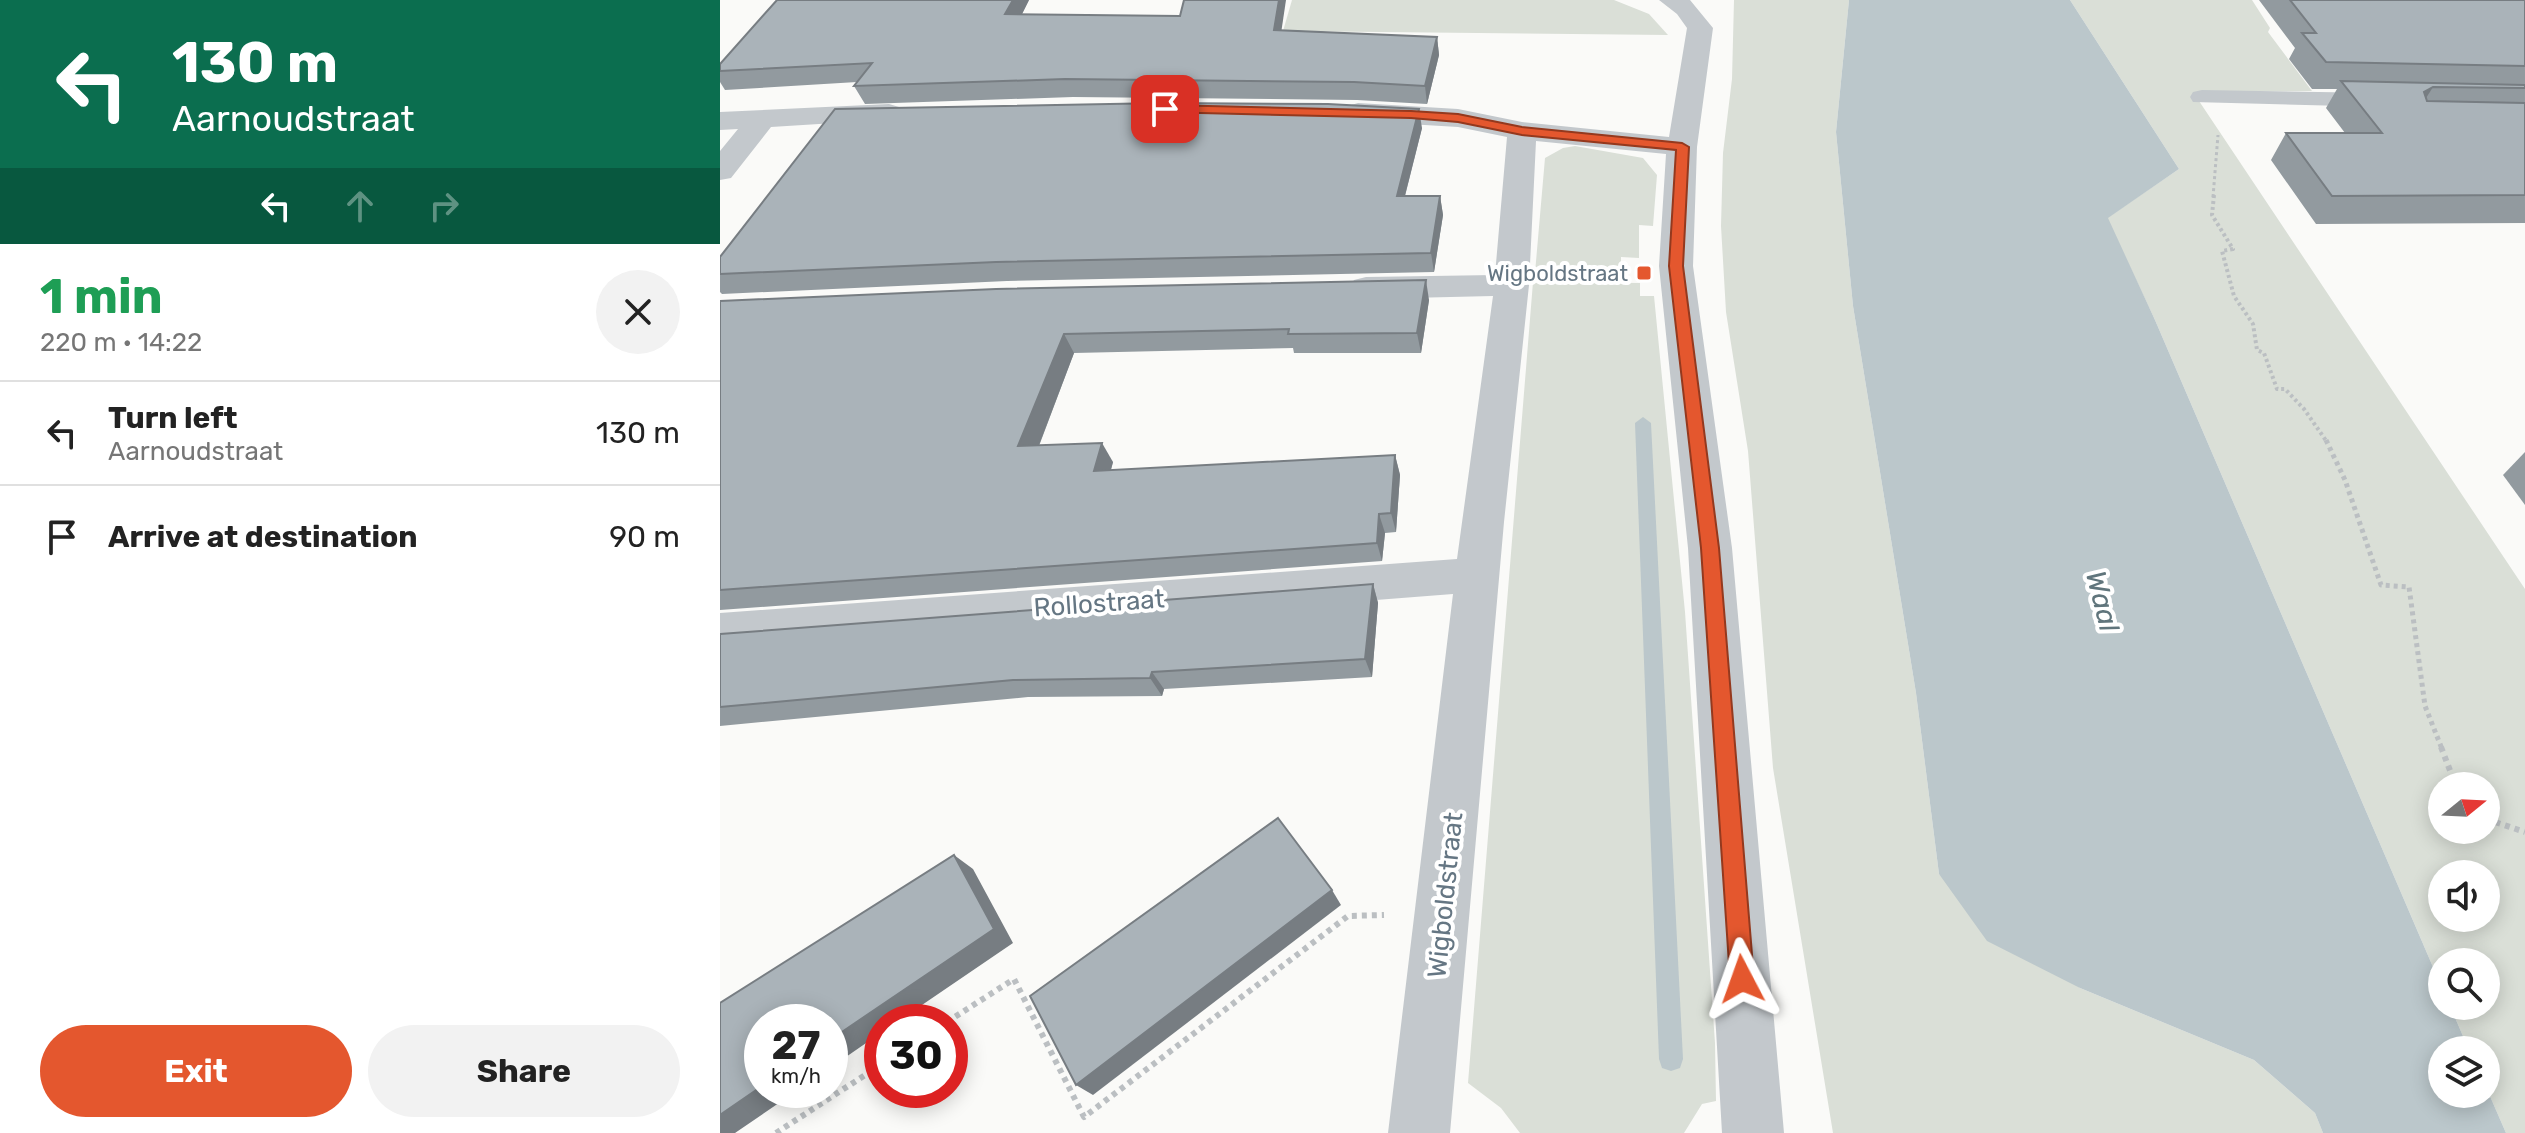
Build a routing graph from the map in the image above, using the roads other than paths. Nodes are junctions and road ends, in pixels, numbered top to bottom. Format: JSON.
{"nodes":[{"id":1,"x":1672,"y":0,"type":"edge"},
{"id":2,"x":2202,"y":97,"type":"road end"},
{"id":3,"x":2403,"y":100,"type":"edge"},
{"id":4,"x":1328,"y":111,"type":"edge"},
{"id":5,"x":924,"y":112,"type":"edge"},
{"id":6,"x":762,"y":119,"type":"junction"},
{"id":7,"x":720,"y":121,"type":"edge"},
{"id":8,"x":1522,"y":131,"type":"junction"},
{"id":9,"x":1682,"y":147,"type":"junction"},
{"id":10,"x":720,"y":171,"type":"edge"},
{"id":11,"x":1512,"y":285,"type":"junction"},
{"id":12,"x":1339,"y":288,"type":"edge"},
{"id":13,"x":1478,"y":575,"type":"junction"},
{"id":14,"x":720,"y":632,"type":"edge"},
{"id":15,"x":1419,"y":1133,"type":"edge"},
{"id":16,"x":1753,"y":1133,"type":"edge"}],
"edges":[{"from":1,"to":9,"type":"street"},
{"from":2,"to":3,"type":"street"},
{"from":4,"to":8,"type":"street"},
{"from":5,"to":6,"type":"street"},
{"from":6,"to":7,"type":"street"},
{"from":6,"to":10,"type":"street"},
{"from":8,"to":9,"type":"street"},
{"from":8,"to":11,"type":"street","name":"Wigboldstraat"},
{"from":9,"to":16,"type":"street"},
{"from":11,"to":12,"type":"street"},
{"from":11,"to":13,"type":"street","name":"Wigboldstraat"},
{"from":13,"to":14,"type":"street","name":"Rollostraat"},
{"from":13,"to":15,"type":"street","name":"Wigboldstraat"}]}
